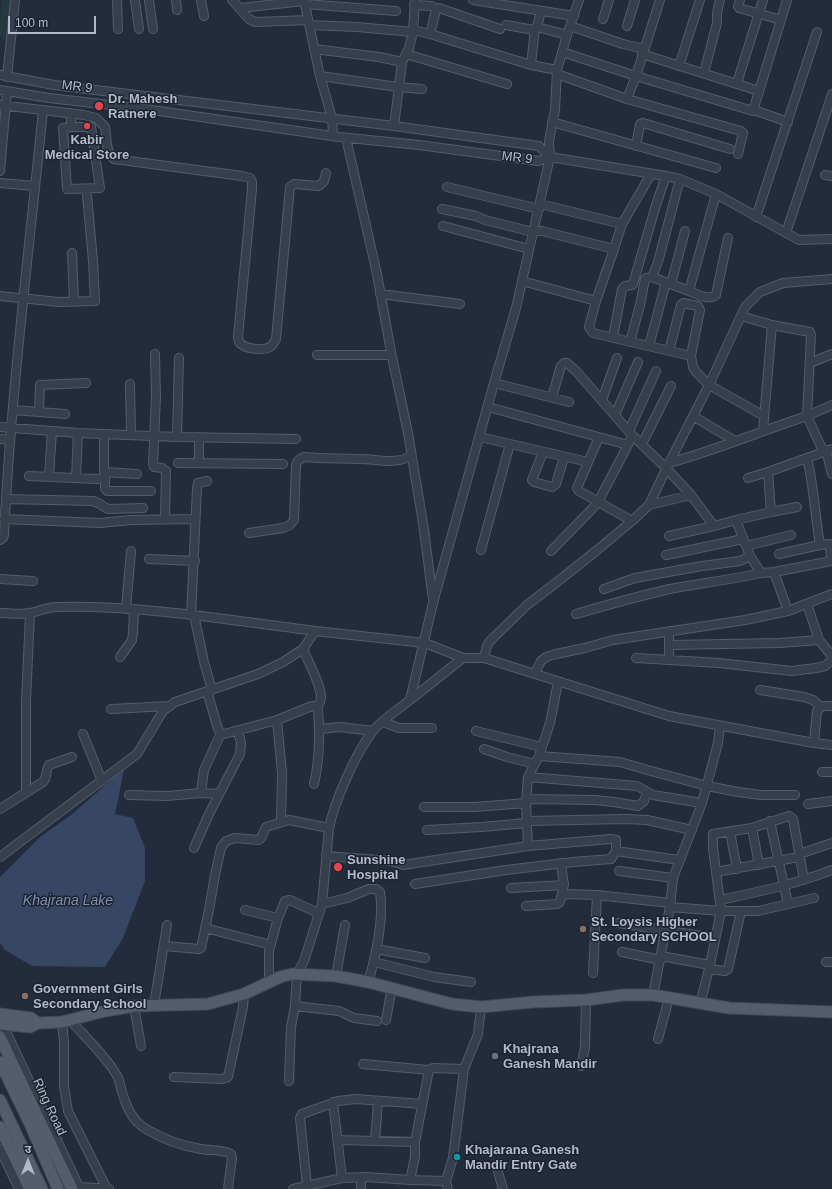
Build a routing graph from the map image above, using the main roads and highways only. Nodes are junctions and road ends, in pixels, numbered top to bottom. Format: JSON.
{"nodes":[{"id":1,"x":832,"y":1012,"type":"edge"},
{"id":2,"x":1,"y":1021,"type":"edge"},
{"id":3,"x":0,"y":1037,"type":"edge"},
{"id":4,"x":0,"y":1062,"type":"edge"},
{"id":5,"x":0,"y":1100,"type":"edge"},
{"id":6,"x":0,"y":1127,"type":"edge"},
{"id":7,"x":77,"y":1188,"type":"edge"},
{"id":8,"x":30,"y":1189,"type":"edge"},
{"id":9,"x":42,"y":1189,"type":"edge"},
{"id":10,"x":58,"y":1189,"type":"edge"}],
"edges":[{"from":1,"to":2,"type":"main road"},
{"from":3,"to":7,"type":"main road","name":"Ring Road"},
{"from":4,"to":10,"type":"main road","name":"Ring Road"},
{"from":5,"to":9,"type":"main road"},
{"from":6,"to":8,"type":"main road"}]}
